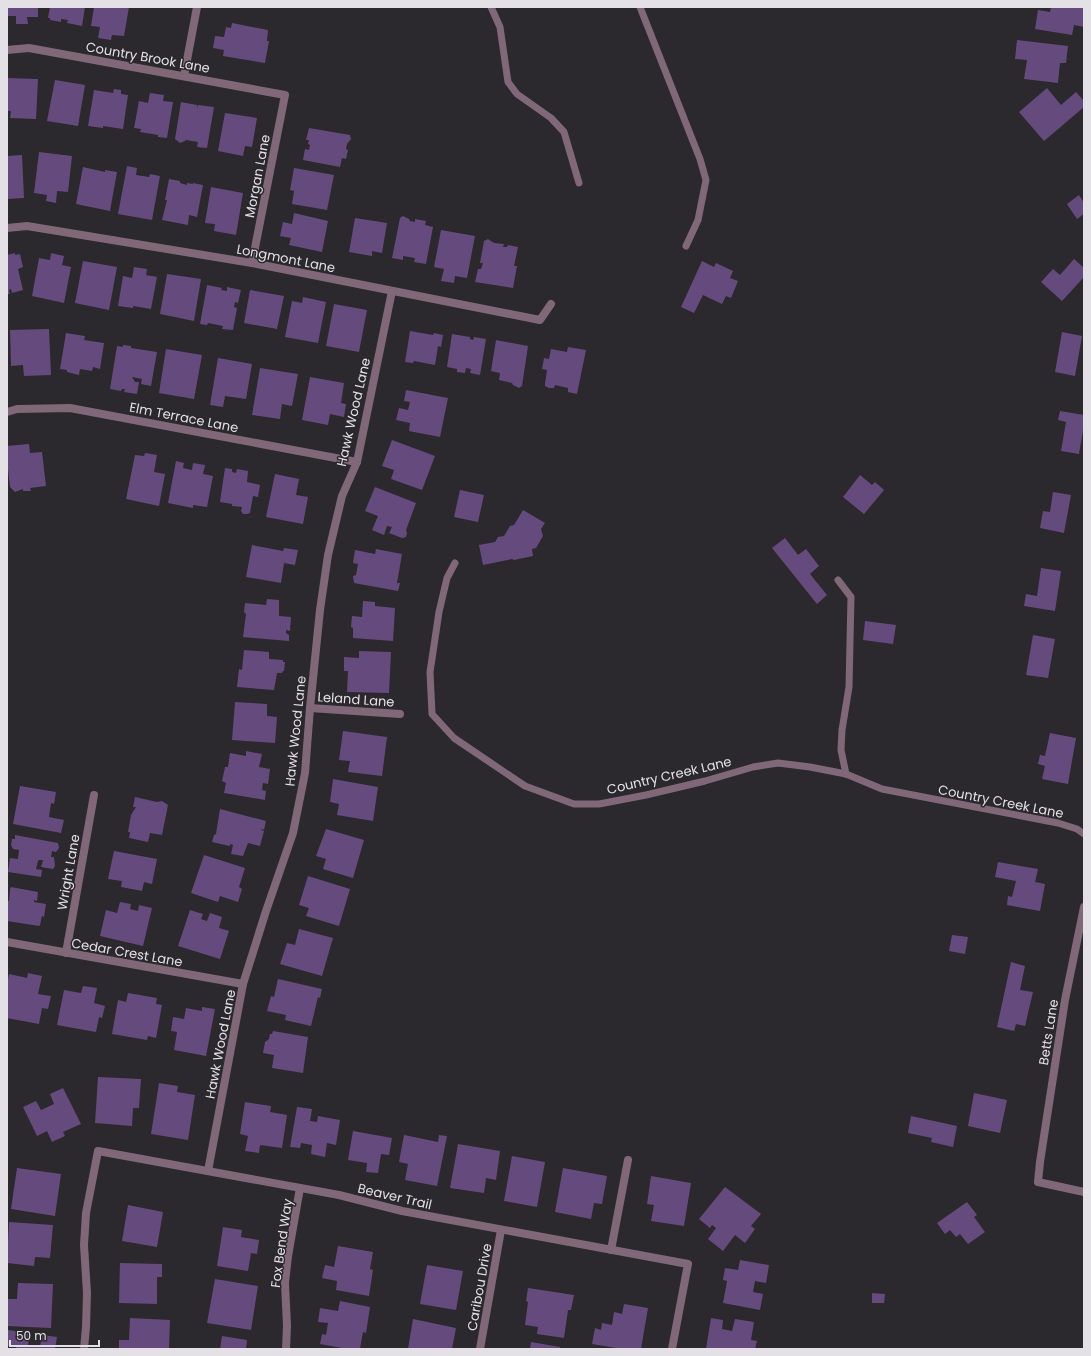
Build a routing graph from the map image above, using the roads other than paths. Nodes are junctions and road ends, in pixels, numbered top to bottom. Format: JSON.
{"nodes":[{"id":1,"x":197,"y":7,"type":"edge"},
{"id":2,"x":491,"y":7,"type":"edge"},
{"id":3,"x":640,"y":7,"type":"edge"},
{"id":4,"x":7,"y":50,"type":"edge"},
{"id":5,"x":184,"y":76,"type":"junction"},
{"id":6,"x":285,"y":95,"type":"joint"},
{"id":7,"x":579,"y":183,"type":"dead end"},
{"id":8,"x":7,"y":228,"type":"edge"},
{"id":9,"x":686,"y":246,"type":"dead end"},
{"id":10,"x":252,"y":263,"type":"junction"},
{"id":11,"x":392,"y":291,"type":"junction"},
{"id":12,"x":551,"y":304,"type":"dead end"},
{"id":13,"x":7,"y":412,"type":"edge"},
{"id":14,"x":357,"y":462,"type":"junction"},
{"id":15,"x":455,"y":564,"type":"dead end"},
{"id":16,"x":838,"y":580,"type":"dead end"},
{"id":17,"x":310,"y":708,"type":"junction"},
{"id":18,"x":400,"y":714,"type":"dead end"},
{"id":19,"x":846,"y":774,"type":"junction"},
{"id":20,"x":94,"y":795,"type":"dead end"},
{"id":21,"x":1084,"y":834,"type":"edge"},
{"id":22,"x":1084,"y":907,"type":"edge"},
{"id":23,"x":7,"y":942,"type":"edge"},
{"id":24,"x":66,"y":953,"type":"junction"},
{"id":25,"x":243,"y":984,"type":"junction"},
{"id":26,"x":628,"y":1160,"type":"dead end"},
{"id":27,"x":208,"y":1171,"type":"junction"},
{"id":28,"x":300,"y":1188,"type":"junction"},
{"id":29,"x":1084,"y":1192,"type":"edge"},
{"id":30,"x":501,"y":1230,"type":"junction"},
{"id":31,"x":612,"y":1250,"type":"junction"},
{"id":32,"x":84,"y":1349,"type":"edge"},
{"id":33,"x":286,"y":1349,"type":"edge"},
{"id":34,"x":480,"y":1349,"type":"edge"},
{"id":35,"x":672,"y":1349,"type":"edge"}],
"edges":[{"from":1,"to":5,"type":"street"},
{"from":2,"to":7,"type":"lane"},
{"from":3,"to":9,"type":"lane"},
{"from":4,"to":5,"type":"street","name":"Country Brook Lane"},
{"from":5,"to":6,"type":"street","name":"Country Brook Lane"},
{"from":6,"to":10,"type":"street","name":"Morgan Lane"},
{"from":8,"to":10,"type":"street","name":"Longmont Lane"},
{"from":10,"to":11,"type":"street","name":"Longmont Lane"},
{"from":11,"to":12,"type":"street","name":"Longmont Lane"},
{"from":11,"to":14,"type":"street","name":"Hawk Wood Lane"},
{"from":13,"to":14,"type":"street","name":"Elm Terrace Lane"},
{"from":14,"to":17,"type":"street","name":"Hawk Wood Lane"},
{"from":15,"to":19,"type":"lane","name":"Country Creek Lane"},
{"from":16,"to":19,"type":"lane"},
{"from":17,"to":18,"type":"street","name":"Leland Lane"},
{"from":17,"to":25,"type":"street","name":"Hawk Wood Lane"},
{"from":19,"to":21,"type":"lane","name":"Country Creek Lane"},
{"from":20,"to":24,"type":"street","name":"Wright Lane"},
{"from":22,"to":29,"type":"street","name":"Betts Lane"},
{"from":23,"to":24,"type":"street","name":"Cedar Crest Lane"},
{"from":24,"to":25,"type":"street","name":"Cedar Crest Lane"},
{"from":25,"to":27,"type":"street","name":"Hawk Wood Lane"},
{"from":26,"to":31,"type":"street"},
{"from":27,"to":28,"type":"street","name":"Beaver Trail"},
{"from":27,"to":32,"type":"street","name":"Beaver Trail"},
{"from":28,"to":30,"type":"street","name":"Beaver Trail"},
{"from":28,"to":33,"type":"street","name":"Fox Bend Way"},
{"from":30,"to":31,"type":"street","name":"Beaver Trail"},
{"from":30,"to":34,"type":"street","name":"Caribou Drive"},
{"from":31,"to":35,"type":"street","name":"Beaver Trail"}]}
